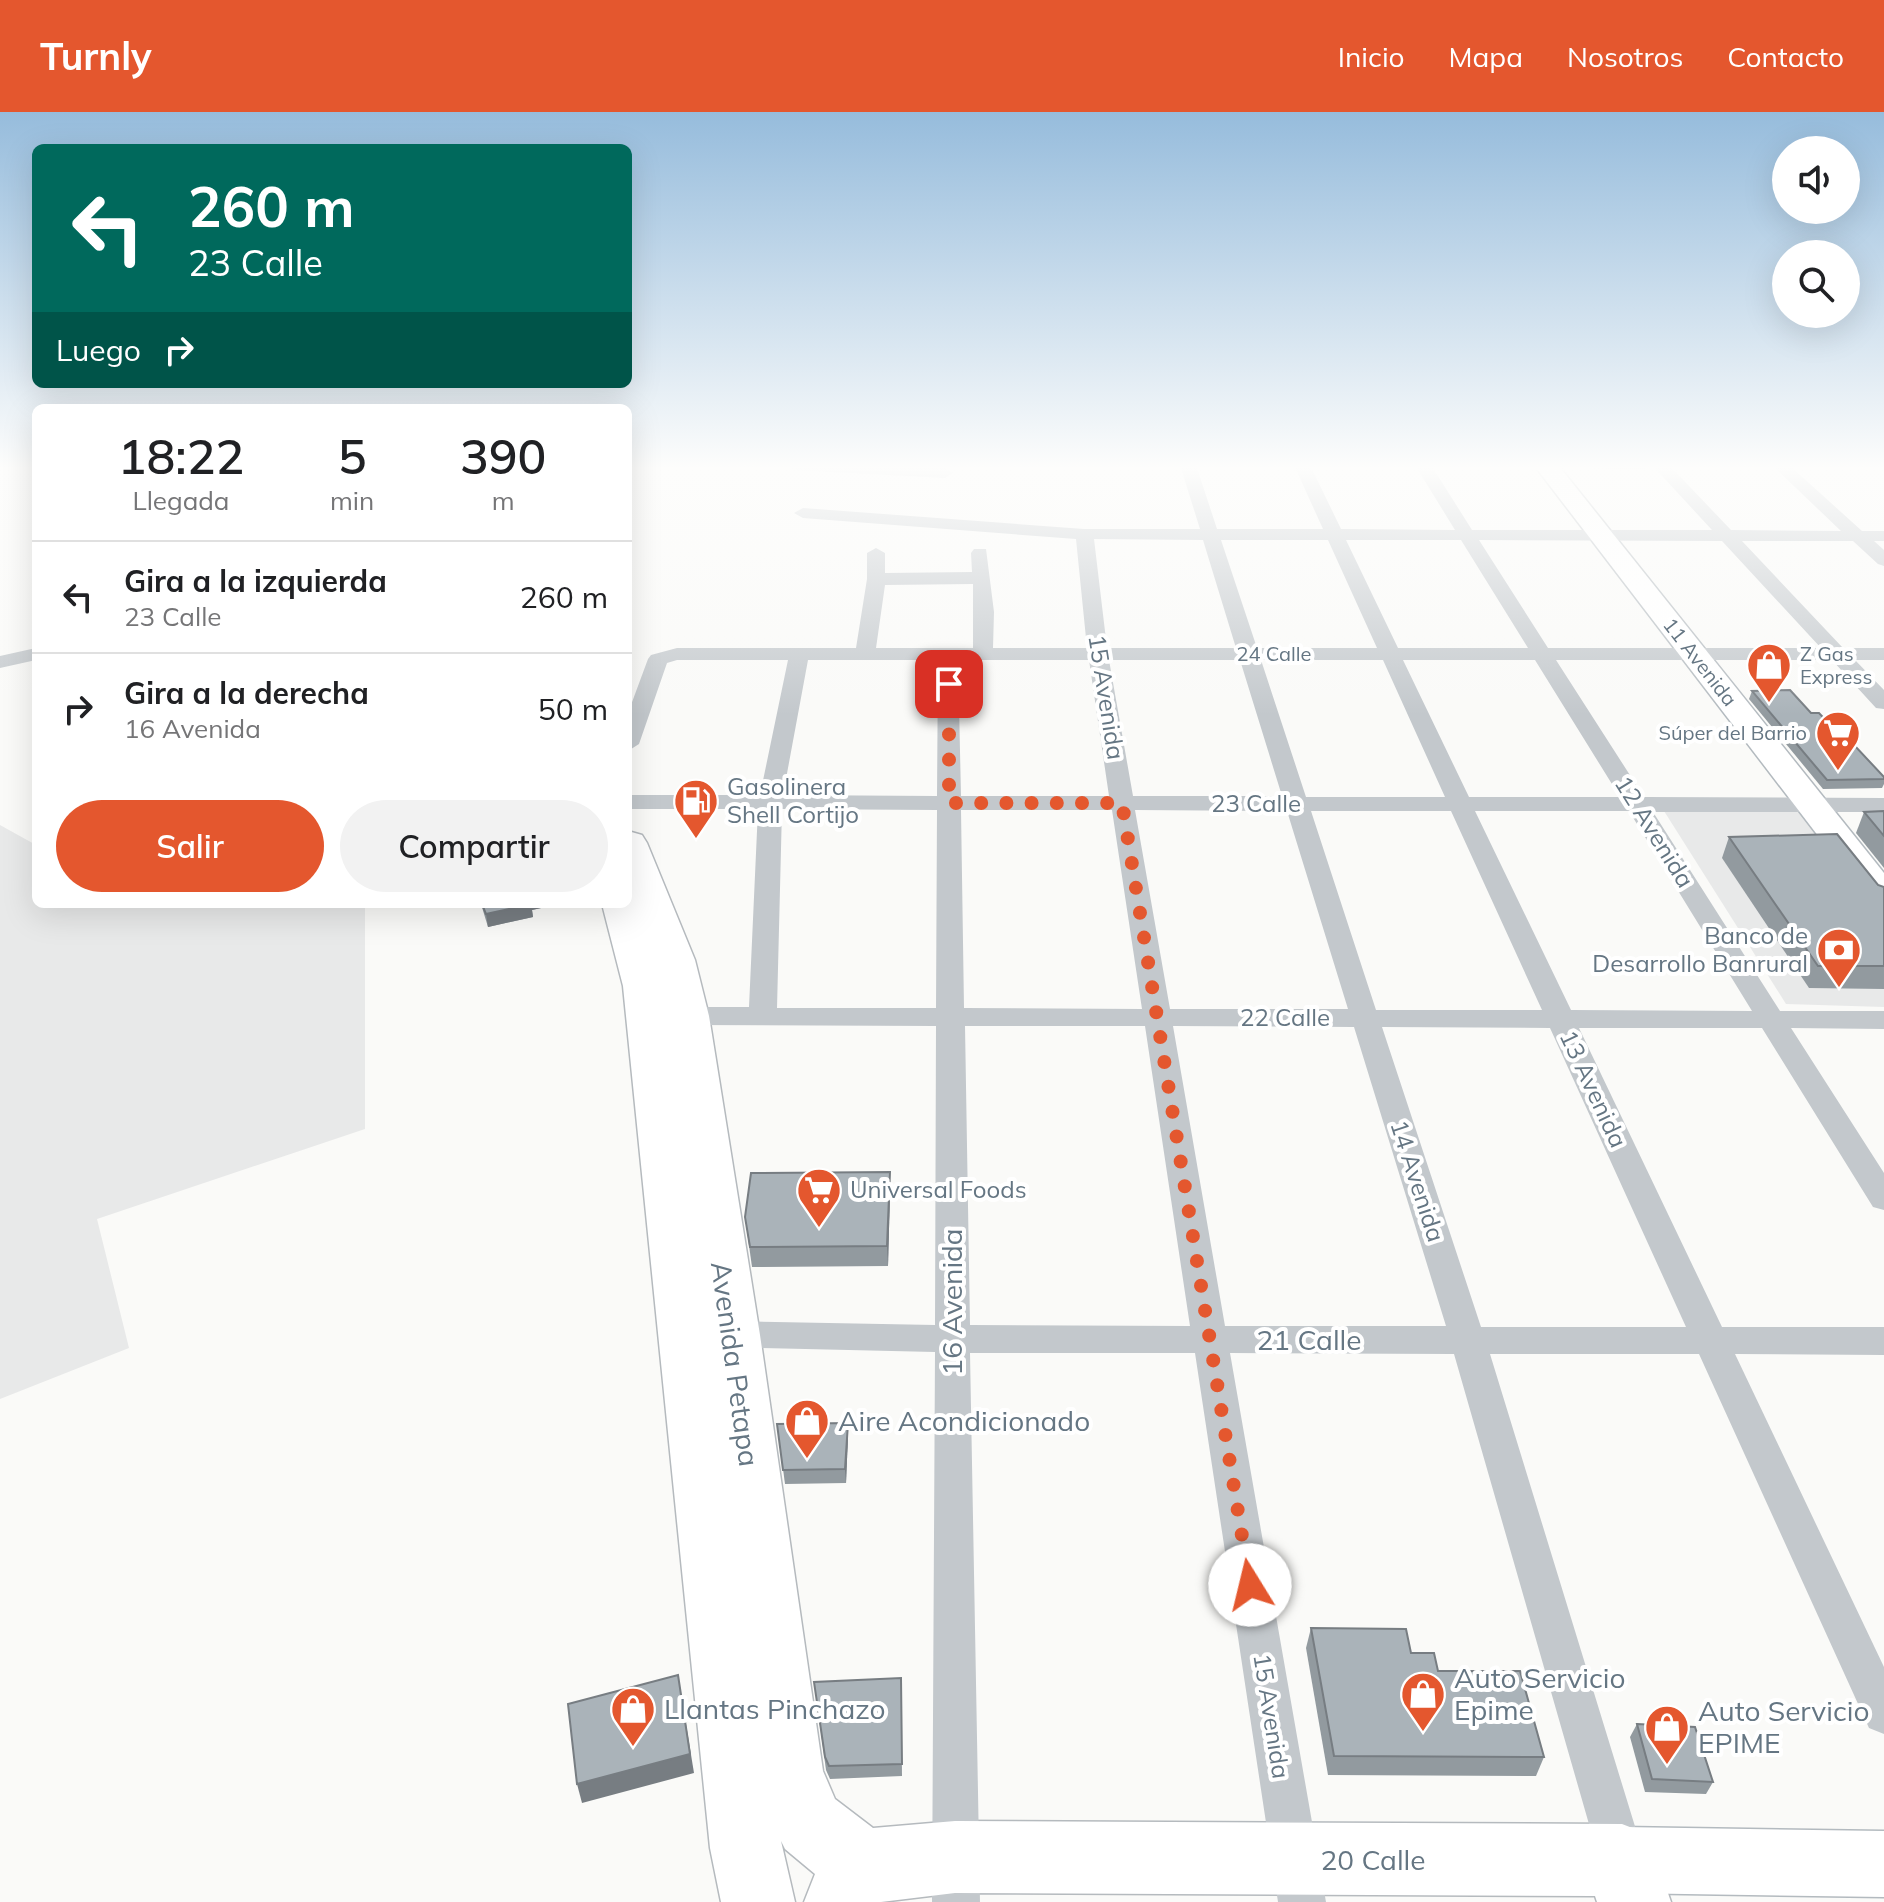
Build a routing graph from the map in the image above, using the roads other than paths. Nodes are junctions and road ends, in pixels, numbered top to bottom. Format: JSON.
{"nodes":[{"id":1,"x":1086,"y":549,"type":"edge"},
{"id":2,"x":1213,"y":549,"type":"edge"},
{"id":3,"x":1343,"y":549,"type":"edge"},
{"id":4,"x":1476,"y":549,"type":"edge"},
{"id":5,"x":1612,"y":549,"type":"edge"},
{"id":6,"x":1739,"y":549,"type":"edge"},
{"id":7,"x":876,"y":553,"type":"dead end"},
{"id":8,"x":980,"y":553,"type":"dead end"},
{"id":9,"x":981,"y":578,"type":"junction"},
{"id":10,"x":876,"y":579,"type":"junction"},
{"id":11,"x":799,"y":654,"type":"junction"},
{"id":12,"x":865,"y":654,"type":"junction"},
{"id":13,"x":948,"y":654,"type":"junction"},
{"id":14,"x":983,"y":654,"type":"junction"},
{"id":15,"x":1098,"y":654,"type":"junction"},
{"id":16,"x":1247,"y":654,"type":"junction"},
{"id":17,"x":1390,"y":654,"type":"junction"},
{"id":18,"x":1542,"y":654,"type":"junction"},
{"id":19,"x":1694,"y":654,"type":"junction"},
{"id":20,"x":1840,"y":654,"type":"junction"},
{"id":21,"x":1884,"y":654,"type":"edge"},
{"id":22,"x":32,"y":655,"type":"edge"},
{"id":23,"x":0,"y":662,"type":"edge"},
{"id":24,"x":1884,"y":703,"type":"edge"},
{"id":25,"x":632,"y":733,"type":"edge"},
{"id":26,"x":632,"y":802,"type":"edge"},
{"id":27,"x":770,"y":802,"type":"junction"},
{"id":28,"x":949,"y":803,"type":"junction"},
{"id":29,"x":1122,"y":803,"type":"junction"},
{"id":30,"x":1295,"y":804,"type":"junction"},
{"id":31,"x":1460,"y":804,"type":"junction"},
{"id":32,"x":1637,"y":805,"type":"junction"},
{"id":33,"x":1812,"y":805,"type":"junction"},
{"id":34,"x":1884,"y":805,"type":"edge"},
{"id":35,"x":632,"y":853,"type":"edge"},
{"id":36,"x":1884,"y":897,"type":"edge"},
{"id":37,"x":623,"y":908,"type":"edge"},
{"id":38,"x":687,"y":1016,"type":"junction"},
{"id":39,"x":763,"y":1016,"type":"junction"},
{"id":40,"x":950,"y":1017,"type":"junction"},
{"id":41,"x":1158,"y":1018,"type":"junction"},
{"id":42,"x":1366,"y":1018,"type":"junction"},
{"id":43,"x":1561,"y":1019,"type":"junction"},
{"id":44,"x":1771,"y":1019,"type":"junction"},
{"id":45,"x":1884,"y":1020,"type":"edge"},
{"id":46,"x":1884,"y":1199,"type":"edge"},
{"id":47,"x":709,"y":1333,"type":"junction"},
{"id":48,"x":952,"y":1339,"type":"junction"},
{"id":49,"x":1210,"y":1340,"type":"junction"},
{"id":50,"x":1468,"y":1340,"type":"junction"},
{"id":51,"x":1710,"y":1341,"type":"junction"},
{"id":52,"x":1884,"y":1341,"type":"edge"},
{"id":53,"x":1884,"y":1713,"type":"edge"},
{"id":54,"x":1884,"y":1864,"type":"edge"},
{"id":55,"x":955,"y":1880,"type":"edge"},
{"id":56,"x":1298,"y":1881,"type":"edge"},
{"id":57,"x":1628,"y":1881,"type":"edge"},
{"id":58,"x":851,"y":1884,"type":"edge"},
{"id":59,"x":758,"y":1902,"type":"edge"}],
"edges":[{"from":1,"to":15,"type":"street","name":"15 Avenida"},
{"from":2,"to":16,"type":"street","name":"14 Avenida"},
{"from":3,"to":17,"type":"street","name":"13 Avenida"},
{"from":4,"to":18,"type":"street","name":"12 Avenida"},
{"from":5,"to":19,"type":"main road","name":"11 Avenida"},
{"from":6,"to":20,"type":"street"},
{"from":7,"to":10,"type":"street"},
{"from":8,"to":9,"type":"street"},
{"from":9,"to":10,"type":"street"},
{"from":9,"to":14,"type":"street"},
{"from":10,"to":12,"type":"street"},
{"from":11,"to":12,"type":"street","name":"24 Calle"},
{"from":11,"to":25,"type":"street","name":"24 Calle"},
{"from":11,"to":27,"type":"street"},
{"from":12,"to":13,"type":"street","name":"24 Calle"},
{"from":13,"to":14,"type":"street","name":"24 Calle"},
{"from":13,"to":28,"type":"street","name":"16 Avenida"},
{"from":14,"to":15,"type":"street","name":"24 Calle"},
{"from":15,"to":16,"type":"street","name":"24 Calle"},
{"from":15,"to":29,"type":"street","name":"15 Avenida"},
{"from":16,"to":17,"type":"street","name":"24 Calle"},
{"from":16,"to":30,"type":"street","name":"14 Avenida"},
{"from":17,"to":18,"type":"street","name":"24 Calle"},
{"from":17,"to":31,"type":"street","name":"13 Avenida"},
{"from":18,"to":19,"type":"street","name":"24 Calle"},
{"from":18,"to":32,"type":"street","name":"12 Avenida"},
{"from":19,"to":20,"type":"street","name":"24 Calle"},
{"from":19,"to":33,"type":"main road","name":"11 Avenida"},
{"from":20,"to":21,"type":"street","name":"24 Calle"},
{"from":20,"to":24,"type":"street"},
{"from":22,"to":23,"type":"street"},
{"from":26,"to":27,"type":"street","name":"23 Calle"},
{"from":27,"to":28,"type":"street","name":"23 Calle"},
{"from":27,"to":39,"type":"street"},
{"from":28,"to":29,"type":"street","name":"23 Calle"},
{"from":28,"to":40,"type":"street","name":"16 Avenida"},
{"from":29,"to":30,"type":"street","name":"23 Calle"},
{"from":29,"to":41,"type":"street","name":"15 Avenida"},
{"from":30,"to":31,"type":"street","name":"23 Calle"},
{"from":30,"to":42,"type":"street","name":"14 Avenida"},
{"from":31,"to":32,"type":"street","name":"23 Calle"},
{"from":31,"to":43,"type":"street","name":"13 Avenida"},
{"from":32,"to":33,"type":"street","name":"23 Calle"},
{"from":32,"to":44,"type":"street","name":"12 Avenida"},
{"from":33,"to":34,"type":"street","name":"23 Calle"},
{"from":33,"to":36,"type":"main road","name":"11 Avenida"},
{"from":35,"to":38,"type":"main road","name":"Avenida Petapa"},
{"from":37,"to":47,"type":"main road","name":"Avenida Petapa"},
{"from":38,"to":39,"type":"street","name":"22 Calle"},
{"from":38,"to":47,"type":"main road","name":"Avenida Petapa"},
{"from":39,"to":40,"type":"street","name":"22 Calle"},
{"from":40,"to":41,"type":"street","name":"22 Calle"},
{"from":40,"to":48,"type":"street","name":"16 Avenida"},
{"from":41,"to":42,"type":"street","name":"22 Calle"},
{"from":41,"to":49,"type":"street","name":"15 Avenida"},
{"from":42,"to":43,"type":"street","name":"22 Calle"},
{"from":42,"to":50,"type":"street","name":"14 Avenida"},
{"from":43,"to":44,"type":"street","name":"22 Calle"},
{"from":43,"to":51,"type":"street","name":"13 Avenida"},
{"from":44,"to":45,"type":"street","name":"22 Calle"},
{"from":44,"to":46,"type":"street","name":"12 Avenida"},
{"from":47,"to":48,"type":"street","name":"21 Calle"},
{"from":47,"to":58,"type":"main road","name":"Avenida Petapa"},
{"from":47,"to":59,"type":"main road","name":"Avenida Petapa"},
{"from":48,"to":49,"type":"street","name":"21 Calle"},
{"from":48,"to":55,"type":"street","name":"16 Avenida"},
{"from":49,"to":50,"type":"street","name":"21 Calle"},
{"from":49,"to":56,"type":"street","name":"15 Avenida"},
{"from":50,"to":51,"type":"street","name":"21 Calle"},
{"from":50,"to":57,"type":"street","name":"14 Avenida"},
{"from":51,"to":52,"type":"street","name":"21 Calle"},
{"from":51,"to":53,"type":"street","name":"13 Avenida"},
{"from":54,"to":57,"type":"main road","name":"20 Calle"},
{"from":55,"to":56,"type":"main road","name":"20 Calle"},
{"from":55,"to":58,"type":"main road","name":"20 Calle"},
{"from":56,"to":57,"type":"main road","name":"20 Calle"}]}
